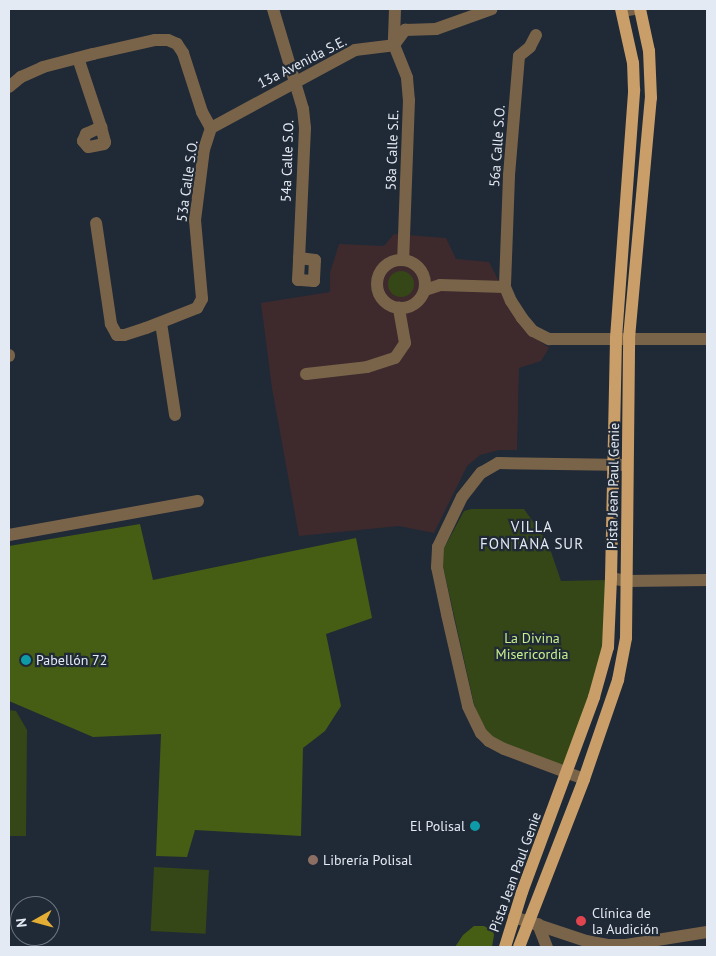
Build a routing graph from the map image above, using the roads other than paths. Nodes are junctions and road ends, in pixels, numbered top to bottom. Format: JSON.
{"nodes":[{"id":1,"x":273,"y":9,"type":"edge"},
{"id":2,"x":395,"y":9,"type":"edge"},
{"id":3,"x":492,"y":9,"type":"edge"},
{"id":4,"x":626,"y":9,"type":"edge"},
{"id":5,"x":640,"y":9,"type":"edge"},
{"id":6,"x":536,"y":34,"type":"dead end"},
{"id":7,"x":394,"y":45,"type":"junction"},
{"id":8,"x":78,"y":58,"type":"junction"},
{"id":9,"x":294,"y":81,"type":"junction"},
{"id":10,"x":9,"y":87,"type":"edge"},
{"id":11,"x":101,"y":127,"type":"dead end"},
{"id":12,"x":211,"y":128,"type":"junction"},
{"id":13,"x":96,"y":222,"type":"dead end"},
{"id":14,"x":299,"y":258,"type":"dead end"},
{"id":15,"x":403,"y":260,"type":"junction"},
{"id":16,"x":505,"y":287,"type":"junction"},
{"id":17,"x":425,"y":290,"type":"junction"},
{"id":18,"x":399,"y":308,"type":"junction"},
{"id":19,"x":161,"y":323,"type":"junction"},
{"id":20,"x":616,"y":338,"type":"junction"},
{"id":21,"x":629,"y":338,"type":"junction"},
{"id":22,"x":707,"y":339,"type":"edge"},
{"id":23,"x":306,"y":374,"type":"dead end"},
{"id":24,"x":175,"y":415,"type":"dead end"},
{"id":25,"x":614,"y":465,"type":"junction"},
{"id":26,"x":627,"y":465,"type":"junction"},
{"id":27,"x":198,"y":501,"type":"dead end"},
{"id":28,"x":9,"y":535,"type":"edge"},
{"id":29,"x":612,"y":578,"type":"junction"},
{"id":30,"x":707,"y":580,"type":"edge"},
{"id":31,"x":627,"y":582,"type":"junction"},
{"id":32,"x":567,"y":774,"type":"junction"},
{"id":33,"x":584,"y":779,"type":"junction"},
{"id":34,"x":514,"y":917,"type":"junction"},
{"id":35,"x":533,"y":922,"type":"junction"},
{"id":36,"x":707,"y":932,"type":"edge"},
{"id":37,"x":505,"y":947,"type":"edge"},
{"id":38,"x":519,"y":947,"type":"edge"},
{"id":39,"x":547,"y":947,"type":"edge"}],
"edges":[{"from":1,"to":9,"type":"street","name":"54a Calle S.O."},
{"from":2,"to":7,"type":"street"},
{"from":3,"to":7,"type":"street"},
{"from":4,"to":20,"type":"main road","name":"Pista Jean Paul Genie"},
{"from":5,"to":21,"type":"main road","name":"Pista Jean Paul Genie"},
{"from":6,"to":16,"type":"street","name":"56a Calle S.O."},
{"from":7,"to":9,"type":"street","name":"13a Avenida S.E."},
{"from":7,"to":15,"type":"street","name":"58a Calle S.E."},
{"from":8,"to":10,"type":"street"},
{"from":8,"to":11,"type":"street"},
{"from":8,"to":12,"type":"street","name":"53a Calle S.O."},
{"from":9,"to":12,"type":"street","name":"13a Avenida S.E."},
{"from":9,"to":14,"type":"street","name":"54a Calle S.O."},
{"from":12,"to":19,"type":"street","name":"53a Calle S.O."},
{"from":13,"to":19,"type":"street"},
{"from":15,"to":17,"type":"street"},
{"from":15,"to":18,"type":"street"},
{"from":16,"to":17,"type":"street"},
{"from":16,"to":20,"type":"street"},
{"from":17,"to":18,"type":"street"},
{"from":18,"to":23,"type":"street"},
{"from":19,"to":24,"type":"street"},
{"from":20,"to":21,"type":"street"},
{"from":20,"to":25,"type":"main road","name":"Pista Jean Paul Genie"},
{"from":21,"to":22,"type":"street"},
{"from":21,"to":26,"type":"main road","name":"Pista Jean Paul Genie"},
{"from":25,"to":26,"type":"street"},
{"from":25,"to":29,"type":"main road","name":"Pista Jean Paul Genie"},
{"from":25,"to":32,"type":"street"},
{"from":26,"to":31,"type":"main road","name":"Pista Jean Paul Genie"},
{"from":27,"to":28,"type":"street"},
{"from":29,"to":31,"type":"street"},
{"from":29,"to":32,"type":"main road","name":"Pista Jean Paul Genie"},
{"from":30,"to":31,"type":"street"},
{"from":31,"to":33,"type":"main road","name":"Pista Jean Paul Genie"},
{"from":32,"to":33,"type":"street"},
{"from":32,"to":34,"type":"main road","name":"Pista Jean Paul Genie"},
{"from":33,"to":35,"type":"main road","name":"Pista Jean Paul Genie"},
{"from":34,"to":35,"type":"street"},
{"from":34,"to":37,"type":"main road","name":"Pista Jean Paul Genie"},
{"from":35,"to":36,"type":"street"},
{"from":35,"to":38,"type":"main road","name":"Pista Jean Paul Genie"},
{"from":35,"to":39,"type":"street"}]}
